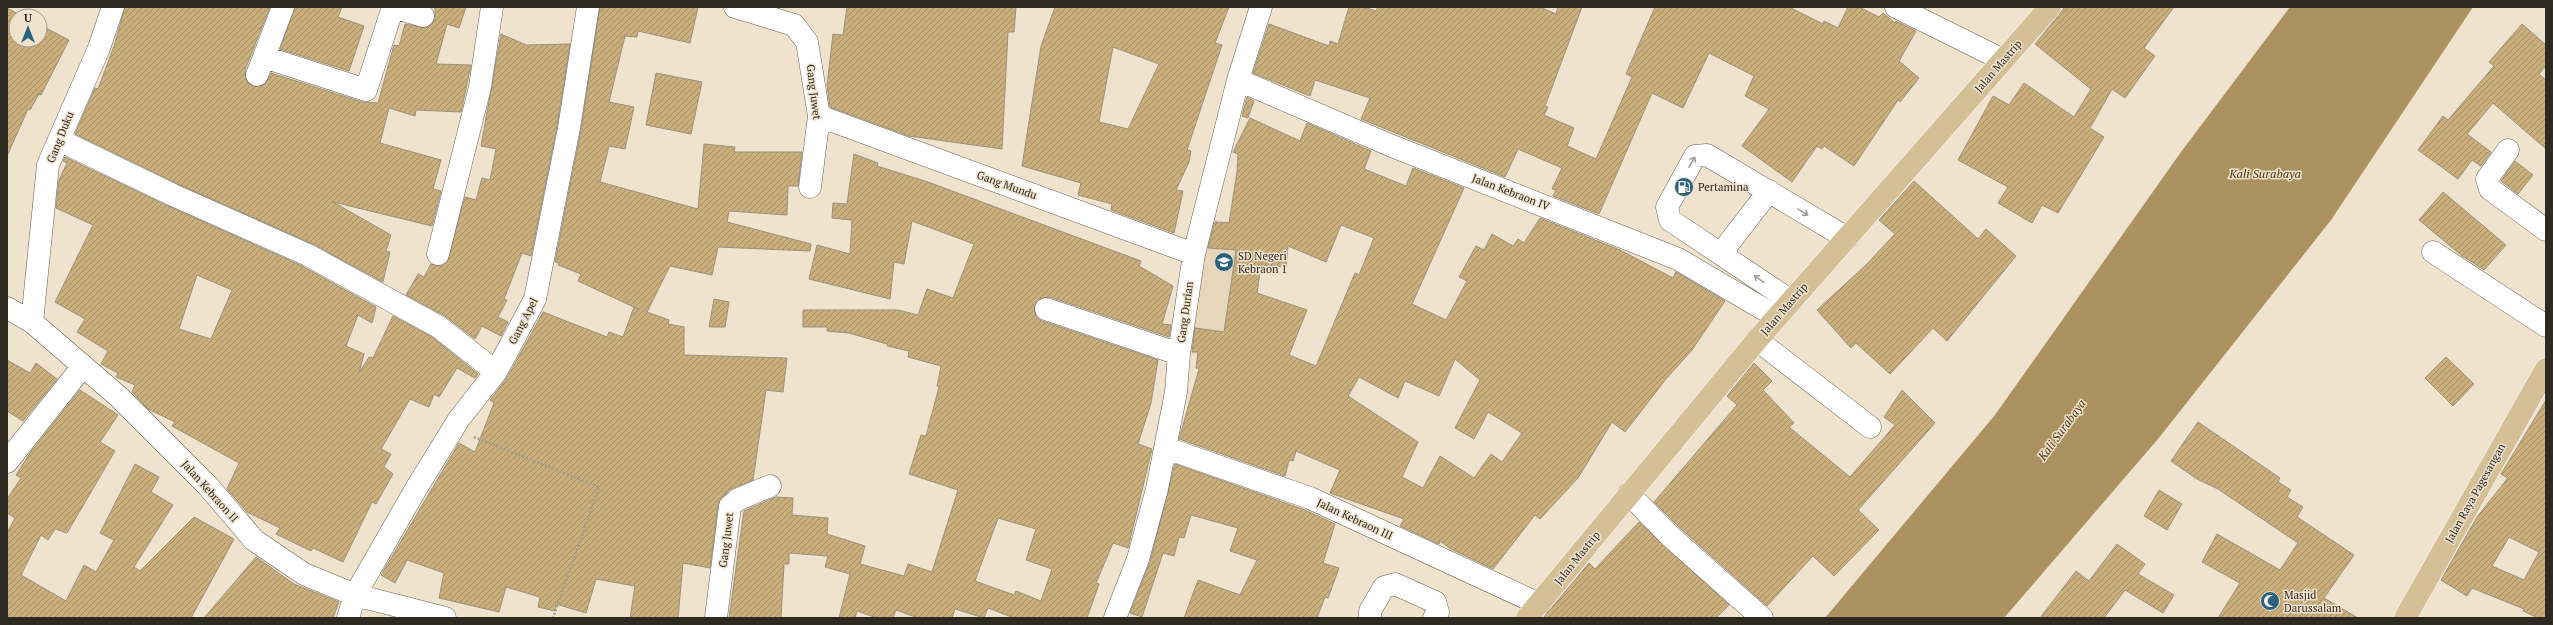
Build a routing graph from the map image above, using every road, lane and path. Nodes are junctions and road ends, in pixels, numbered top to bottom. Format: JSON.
{"nodes":[{"id":1,"x":113,"y":7,"type":"edge"},
{"id":2,"x":283,"y":7,"type":"edge"},
{"id":3,"x":393,"y":7,"type":"edge"},
{"id":4,"x":492,"y":7,"type":"edge"},
{"id":5,"x":588,"y":7,"type":"edge"},
{"id":6,"x":735,"y":7,"type":"edge"},
{"id":7,"x":1261,"y":7,"type":"edge"},
{"id":8,"x":1896,"y":7,"type":"edge"},
{"id":9,"x":2050,"y":7,"type":"edge"},
{"id":10,"x":423,"y":16,"type":"dead end"},
{"id":11,"x":795,"y":16,"type":"edge"},
{"id":12,"x":2003,"y":60,"type":"junction"},
{"id":13,"x":1238,"y":80,"type":"junction"},
{"id":14,"x":819,"y":116,"type":"junction"},
{"id":15,"x":59,"y":140,"type":"junction"},
{"id":16,"x":2508,"y":150,"type":"dead end"},
{"id":17,"x":810,"y":187,"type":"dead end"},
{"id":18,"x":1769,"y":191,"type":"junction"},
{"id":19,"x":2546,"y":230,"type":"edge"},
{"id":20,"x":1847,"y":238,"type":"junction"},
{"id":21,"x":1722,"y":252,"type":"junction"},
{"id":22,"x":2433,"y":252,"type":"dead end"},
{"id":23,"x":438,"y":254,"type":"dead end"},
{"id":24,"x":1194,"y":254,"type":"junction"},
{"id":25,"x":1791,"y":301,"type":"junction"},
{"id":26,"x":7,"y":308,"type":"edge"},
{"id":27,"x":1046,"y":309,"type":"dead end"},
{"id":28,"x":1777,"y":317,"type":"junction"},
{"id":29,"x":32,"y":322,"type":"junction"},
{"id":30,"x":2546,"y":326,"type":"edge"},
{"id":31,"x":1757,"y":340,"type":"junction"},
{"id":32,"x":1179,"y":354,"type":"junction"},
{"id":33,"x":83,"y":366,"type":"junction"},
{"id":34,"x":2546,"y":369,"type":"edge"},
{"id":35,"x":496,"y":372,"type":"junction"},
{"id":36,"x":1870,"y":427,"type":"dead end"},
{"id":37,"x":454,"y":428,"type":"junction"},
{"id":38,"x":1166,"y":448,"type":"junction"},
{"id":39,"x":7,"y":462,"type":"edge"},
{"id":40,"x":770,"y":486,"type":"dead end"},
{"id":41,"x":1629,"y":494,"type":"junction"},
{"id":42,"x":355,"y":595,"type":"junction"},
{"id":43,"x":1533,"y":611,"type":"edge"},
{"id":44,"x":348,"y":618,"type":"edge"},
{"id":45,"x":445,"y":618,"type":"edge"},
{"id":46,"x":552,"y":618,"type":"edge"},
{"id":47,"x":716,"y":618,"type":"edge"},
{"id":48,"x":1115,"y":618,"type":"edge"},
{"id":49,"x":1370,"y":618,"type":"edge"},
{"id":50,"x":1434,"y":618,"type":"edge"},
{"id":51,"x":1762,"y":618,"type":"edge"},
{"id":52,"x":2406,"y":618,"type":"edge"}],
"edges":[{"from":1,"to":15,"type":"street","name":"Gang Duku"},
{"from":2,"to":3,"type":"street"},
{"from":3,"to":10,"type":"street"},
{"from":4,"to":23,"type":"street"},
{"from":5,"to":35,"type":"street","name":"Gang Apel"},
{"from":6,"to":11,"type":"street"},
{"from":7,"to":13,"type":"street","name":"Gang Durian"},
{"from":8,"to":12,"type":"street"},
{"from":9,"to":12,"type":"main road","name":"Jalan Mastrip"},
{"from":11,"to":14,"type":"street","name":"Gang Juwet"},
{"from":12,"to":20,"type":"main road","name":"Jalan Mastrip"},
{"from":13,"to":24,"type":"street","name":"Gang Durian"},
{"from":13,"to":28,"type":"street","name":"Jalan Kebraon IV"},
{"from":14,"to":17,"type":"street","name":"Gang Juwet"},
{"from":14,"to":24,"type":"street","name":"Gang Mundu"},
{"from":15,"to":29,"type":"street","name":"Gang Duku"},
{"from":15,"to":35,"type":"street"},
{"from":16,"to":19,"type":"street"},
{"from":18,"to":20,"type":"street","one_way":true},
{"from":18,"to":21,"type":"street"},
{"from":21,"to":18,"type":"street","one_way":true},
{"from":20,"to":25,"type":"main road","name":"Jalan Mastrip"},
{"from":25,"to":21,"type":"street","one_way":true},
{"from":22,"to":30,"type":"street"},
{"from":24,"to":32,"type":"street","name":"Gang Durian"},
{"from":25,"to":28,"type":"main road","name":"Jalan Mastrip"},
{"from":26,"to":29,"type":"street","name":"Jalan Kebraon II"},
{"from":27,"to":32,"type":"street"},
{"from":28,"to":31,"type":"main road","name":"Jalan Mastrip"},
{"from":29,"to":33,"type":"street","name":"Jalan Kebraon II"},
{"from":31,"to":36,"type":"street"},
{"from":31,"to":41,"type":"main road","name":"Jalan Mastrip"},
{"from":32,"to":38,"type":"street","name":"Gang Durian"},
{"from":33,"to":39,"type":"street"},
{"from":33,"to":42,"type":"street","name":"Jalan Kebraon II"},
{"from":34,"to":52,"type":"main road","name":"Jalan Raya Pagesangan"},
{"from":35,"to":37,"type":"street","name":"Gang Apel"},
{"from":37,"to":42,"type":"street","name":"Gang Apel"},
{"from":37,"to":46,"type":"path"},
{"from":38,"to":43,"type":"street","name":"Jalan Kebraon III"},
{"from":38,"to":48,"type":"street","name":"Gang Durian"},
{"from":40,"to":47,"type":"street","name":"Gang Juwet"},
{"from":41,"to":43,"type":"main road","name":"Jalan Mastrip"},
{"from":41,"to":51,"type":"street"},
{"from":42,"to":44,"type":"street","name":"Gang Apel"},
{"from":42,"to":45,"type":"street","name":"Jalan Kebraon II"},
{"from":49,"to":50,"type":"street"}]}
